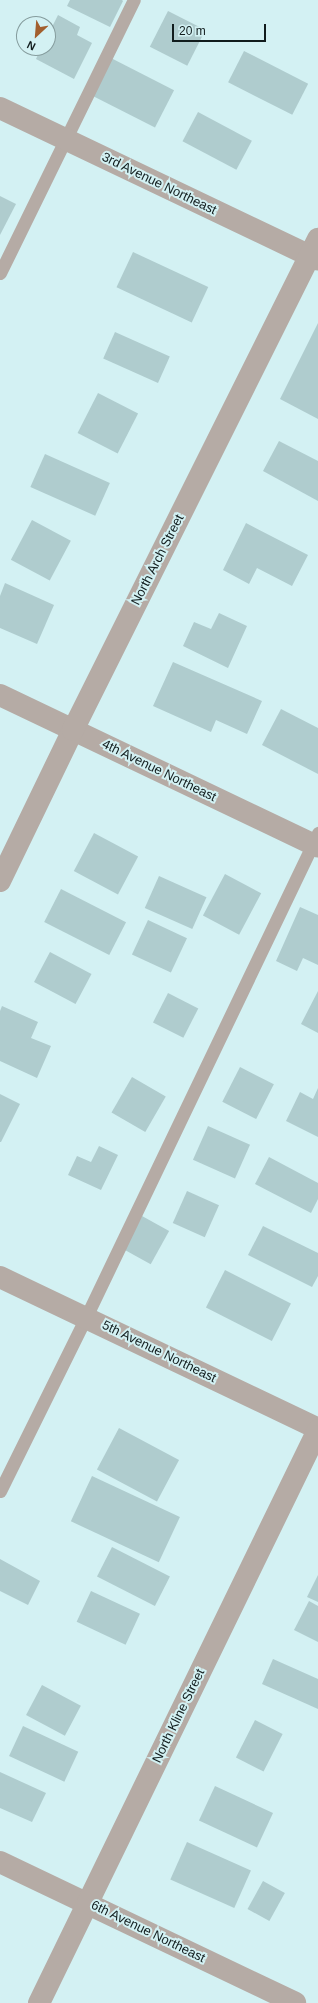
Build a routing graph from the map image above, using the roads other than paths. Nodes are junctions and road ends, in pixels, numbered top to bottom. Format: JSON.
{"nodes":[{"id":1,"x":134,"y":0,"type":"edge"},
{"id":2,"x":0,"y":108,"type":"edge"},
{"id":3,"x":65,"y":139,"type":"junction"},
{"id":4,"x":315,"y":251,"type":"edge"},
{"id":5,"x":0,"y":273,"type":"edge"},
{"id":6,"x":0,"y":695,"type":"edge"},
{"id":7,"x":73,"y":730,"type":"junction"},
{"id":8,"x":316,"y":841,"type":"edge"},
{"id":9,"x":0,"y":881,"type":"edge"},
{"id":10,"x":0,"y":1277,"type":"edge"},
{"id":11,"x":86,"y":1317,"type":"junction"},
{"id":12,"x":318,"y":1429,"type":"edge"},
{"id":13,"x":0,"y":1491,"type":"edge"},
{"id":14,"x":0,"y":1862,"type":"edge"},
{"id":15,"x":88,"y":1904,"type":"junction"},
{"id":16,"x":39,"y":2003,"type":"edge"},
{"id":17,"x":295,"y":2003,"type":"edge"}],
"edges":[{"from":1,"to":3,"type":"lane"},
{"from":2,"to":3,"type":"street","name":"3rd Avenue Northeast"},
{"from":3,"to":4,"type":"street","name":"3rd Avenue Northeast"},
{"from":3,"to":5,"type":"lane"},
{"from":4,"to":7,"type":"street","name":"North Arch Street"},
{"from":6,"to":7,"type":"street","name":"4th Avenue Northeast"},
{"from":7,"to":8,"type":"street","name":"4th Avenue Northeast"},
{"from":7,"to":9,"type":"street","name":"North Arch Street"},
{"from":8,"to":11,"type":"lane"},
{"from":10,"to":11,"type":"street","name":"5th Avenue Northeast"},
{"from":11,"to":12,"type":"street","name":"5th Avenue Northeast"},
{"from":11,"to":13,"type":"lane"},
{"from":12,"to":15,"type":"street","name":"North Kline Street"},
{"from":14,"to":15,"type":"street","name":"6th Avenue Northeast"},
{"from":15,"to":16,"type":"street","name":"North Kline Street"},
{"from":15,"to":17,"type":"street","name":"6th Avenue Northeast"}]}
